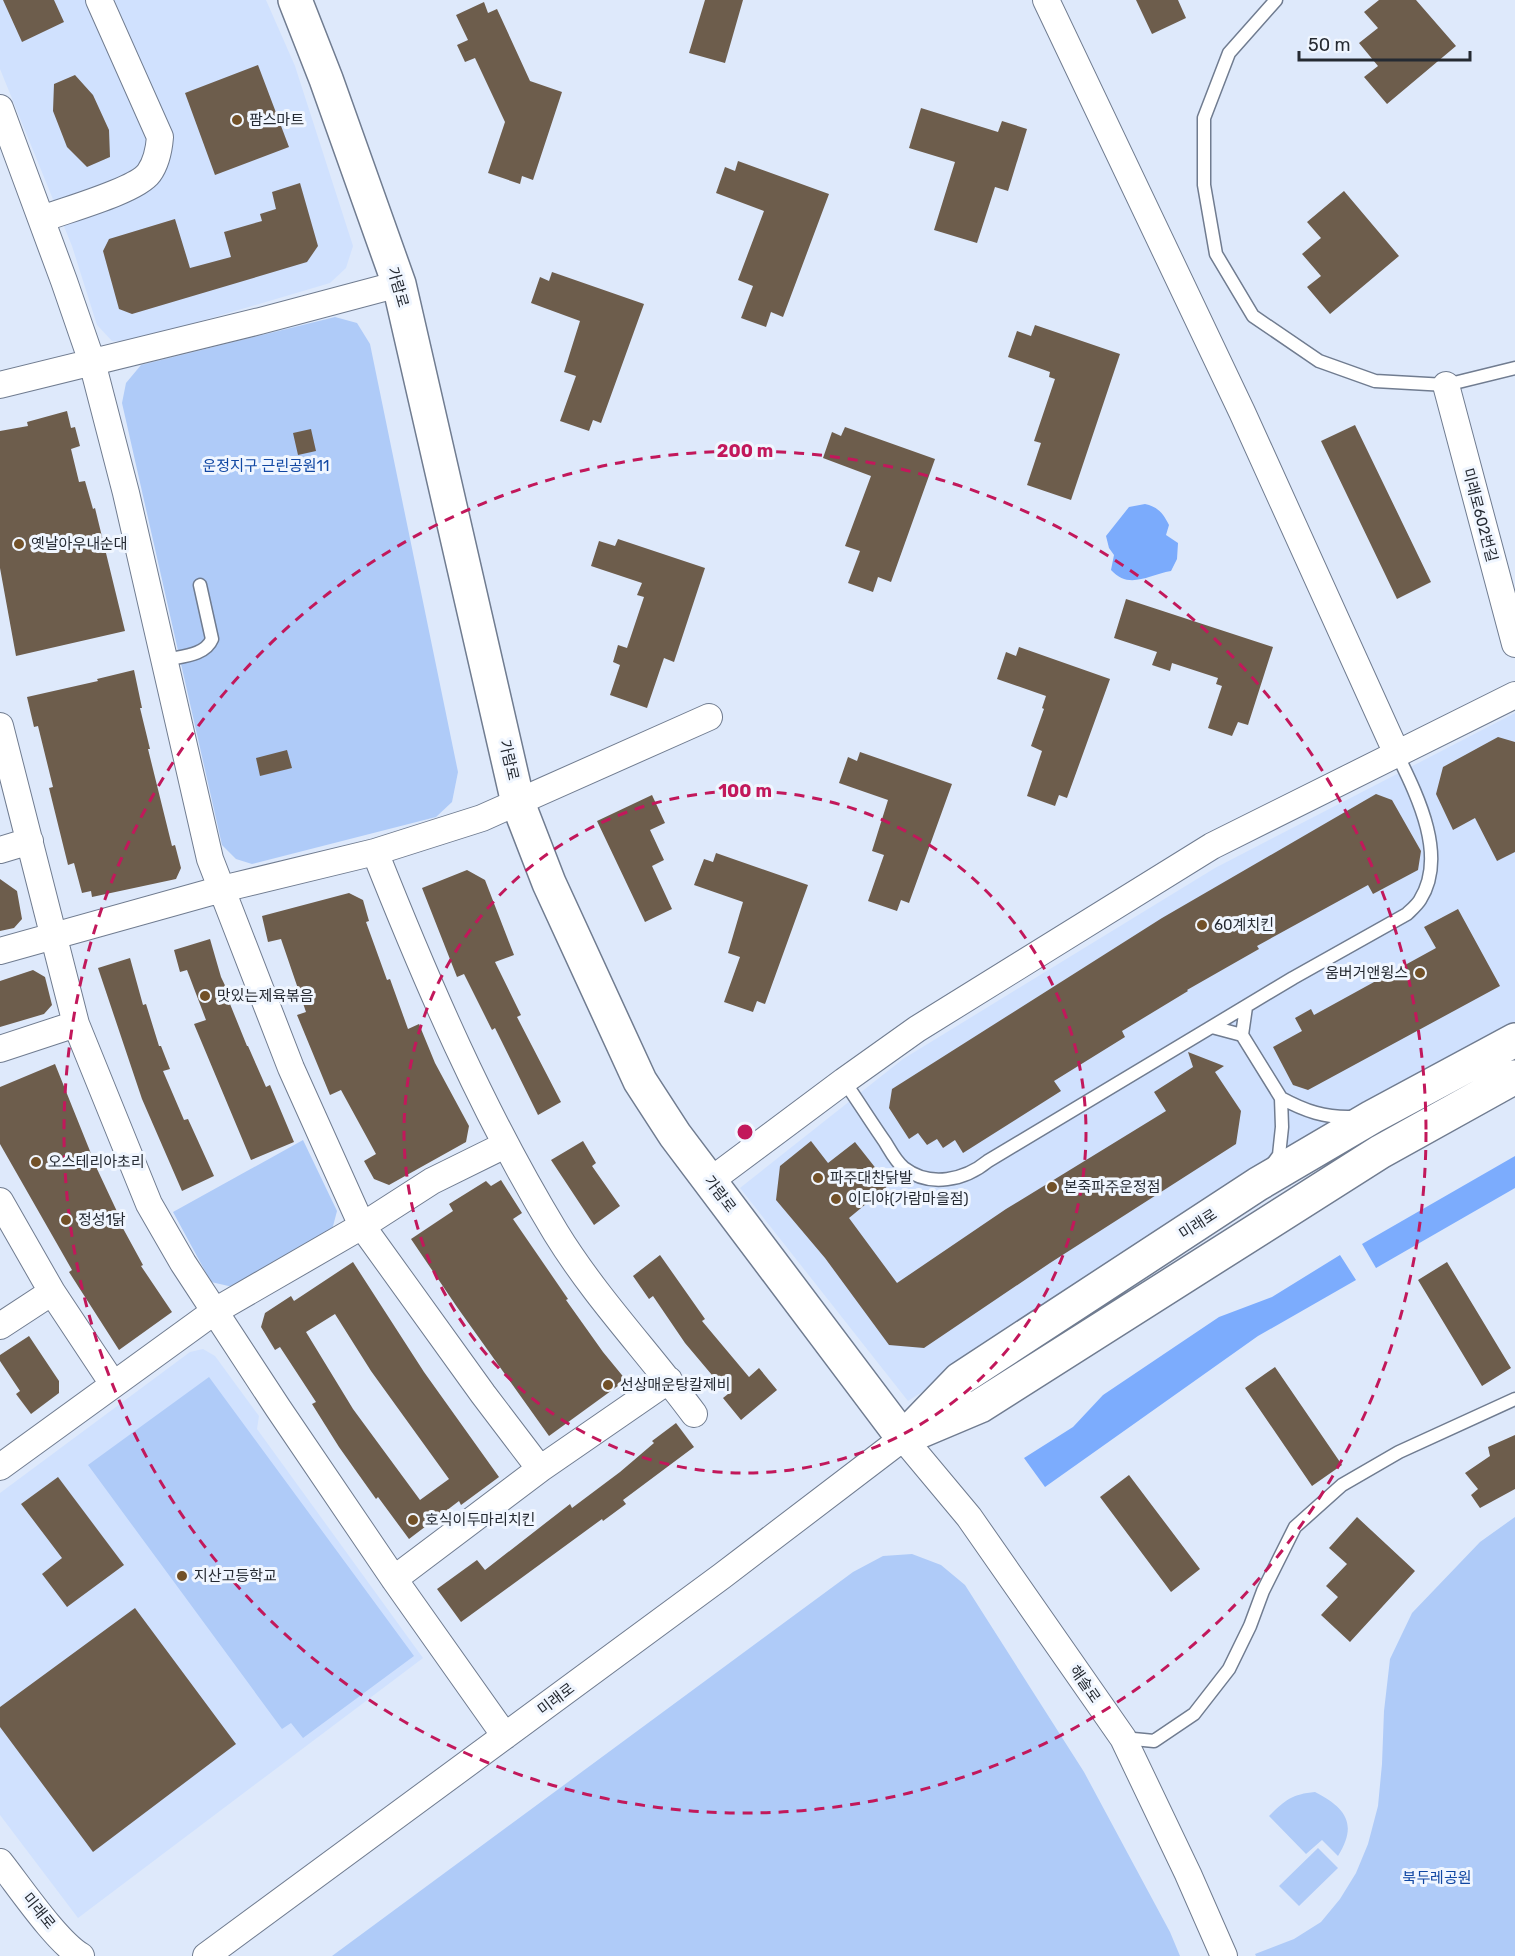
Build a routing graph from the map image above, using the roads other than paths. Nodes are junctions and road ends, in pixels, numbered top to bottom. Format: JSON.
{"nodes":[{"id":1,"x":99,"y":0,"type":"edge"},
{"id":2,"x":295,"y":0,"type":"edge"},
{"id":3,"x":1046,"y":0,"type":"edge"},
{"id":4,"x":1276,"y":0,"type":"edge"},
{"id":5,"x":0,"y":108,"type":"edge"},
{"id":6,"x":42,"y":219,"type":"junction"},
{"id":7,"x":399,"y":284,"type":"junction"},
{"id":8,"x":92,"y":362,"type":"junction"},
{"id":9,"x":1515,"y":368,"type":"edge"},
{"id":10,"x":0,"y":385,"type":"edge"},
{"id":11,"x":1446,"y":385,"type":"junction"},
{"id":12,"x":200,"y":585,"type":"dead end"},
{"id":13,"x":1515,"y":644,"type":"edge"},
{"id":14,"x":165,"y":660,"type":"junction"},
{"id":15,"x":1515,"y":695,"type":"edge"},
{"id":16,"x":709,"y":717,"type":"dead end"},
{"id":17,"x":0,"y":726,"type":"edge"},
{"id":18,"x":1397,"y":754,"type":"junction"},
{"id":19,"x":518,"y":803,"type":"junction"},
{"id":20,"x":30,"y":841,"type":"junction"},
{"id":21,"x":0,"y":850,"type":"edge"},
{"id":22,"x":375,"y":852,"type":"junction"},
{"id":23,"x":222,"y":889,"type":"junction"},
{"id":24,"x":54,"y":934,"type":"junction"},
{"id":25,"x":0,"y":951,"type":"edge"},
{"id":26,"x":1246,"y":1007,"type":"junction"},
{"id":27,"x":76,"y":1024,"type":"junction"},
{"id":28,"x":1212,"y":1027,"type":"junction"},
{"id":29,"x":1242,"y":1035,"type":"junction"},
{"id":30,"x":1515,"y":1040,"type":"edge"},
{"id":31,"x":0,"y":1050,"type":"edge"},
{"id":32,"x":1515,"y":1077,"type":"edge"},
{"id":33,"x":844,"y":1081,"type":"junction"},
{"id":34,"x":1281,"y":1098,"type":"junction"},
{"id":35,"x":1372,"y":1117,"type":"junction"},
{"id":36,"x":505,"y":1145,"type":"junction"},
{"id":37,"x":710,"y":1181,"type":"junction"},
{"id":38,"x":1258,"y":1184,"type":"junction"},
{"id":39,"x":0,"y":1201,"type":"edge"},
{"id":40,"x":362,"y":1226,"type":"junction"},
{"id":41,"x":52,"y":1292,"type":"junction"},
{"id":42,"x":215,"y":1311,"type":"junction"},
{"id":43,"x":0,"y":1326,"type":"edge"},
{"id":44,"x":669,"y":1380,"type":"junction"},
{"id":45,"x":112,"y":1384,"type":"junction"},
{"id":46,"x":1515,"y":1399,"type":"edge"},
{"id":47,"x":694,"y":1414,"type":"dead end"},
{"id":48,"x":903,"y":1438,"type":"junction"},
{"id":49,"x":0,"y":1467,"type":"edge"},
{"id":50,"x":540,"y":1469,"type":"junction"},
{"id":51,"x":394,"y":1579,"type":"junction"},
{"id":52,"x":506,"y":1736,"type":"junction"},
{"id":53,"x":1123,"y":1738,"type":"junction"},
{"id":54,"x":0,"y":1862,"type":"edge"},
{"id":55,"x":81,"y":1956,"type":"edge"},
{"id":56,"x":206,"y":1956,"type":"edge"},
{"id":57,"x":1224,"y":1956,"type":"edge"}],
"edges":[{"from":1,"to":6,"type":"street"},
{"from":2,"to":7,"type":"street","name":"가람로"},
{"from":3,"to":18,"type":"street"},
{"from":4,"to":11,"type":"lane"},
{"from":5,"to":6,"type":"street"},
{"from":6,"to":8,"type":"street"},
{"from":7,"to":8,"type":"street"},
{"from":7,"to":19,"type":"street","name":"가람로"},
{"from":8,"to":10,"type":"street"},
{"from":8,"to":14,"type":"street"},
{"from":9,"to":11,"type":"lane"},
{"from":11,"to":13,"type":"street","name":"미래로602번길"},
{"from":12,"to":14,"type":"lane"},
{"from":14,"to":23,"type":"street"},
{"from":15,"to":18,"type":"street"},
{"from":16,"to":19,"type":"street"},
{"from":17,"to":20,"type":"street"},
{"from":18,"to":26,"type":"lane"},
{"from":18,"to":33,"type":"street"},
{"from":19,"to":22,"type":"street"},
{"from":19,"to":37,"type":"street","name":"가람로"},
{"from":20,"to":21,"type":"street"},
{"from":20,"to":24,"type":"street"},
{"from":22,"to":23,"type":"street"},
{"from":22,"to":36,"type":"street"},
{"from":23,"to":24,"type":"street"},
{"from":23,"to":40,"type":"street"},
{"from":24,"to":25,"type":"street"},
{"from":24,"to":27,"type":"street"},
{"from":26,"to":28,"type":"lane"},
{"from":26,"to":29,"type":"lane"},
{"from":27,"to":31,"type":"street"},
{"from":27,"to":42,"type":"street"},
{"from":28,"to":29,"type":"lane"},
{"from":28,"to":33,"type":"lane"},
{"from":29,"to":34,"type":"lane"},
{"from":30,"to":35,"type":"street","name":"미래로"},
{"from":32,"to":48,"type":"street","name":"미래로"},
{"from":33,"to":37,"type":"street"},
{"from":34,"to":35,"type":"lane"},
{"from":34,"to":38,"type":"lane"},
{"from":35,"to":38,"type":"street","name":"미래로"},
{"from":36,"to":40,"type":"street"},
{"from":36,"to":44,"type":"street"},
{"from":37,"to":48,"type":"street","name":"가람로"},
{"from":38,"to":48,"type":"street","name":"미래로"},
{"from":39,"to":41,"type":"street"},
{"from":40,"to":42,"type":"street"},
{"from":40,"to":50,"type":"street"},
{"from":41,"to":43,"type":"street"},
{"from":41,"to":45,"type":"street"},
{"from":42,"to":45,"type":"street"},
{"from":42,"to":51,"type":"street"},
{"from":44,"to":47,"type":"street"},
{"from":44,"to":50,"type":"street"},
{"from":45,"to":49,"type":"street"},
{"from":46,"to":53,"type":"lane"},
{"from":48,"to":52,"type":"street","name":"미래로"},
{"from":48,"to":53,"type":"street","name":"해솔로"},
{"from":50,"to":51,"type":"street"},
{"from":51,"to":52,"type":"street"},
{"from":52,"to":56,"type":"street","name":"미래로"},
{"from":53,"to":57,"type":"street","name":"해솔로"},
{"from":54,"to":55,"type":"street","name":"미래로"}]}
